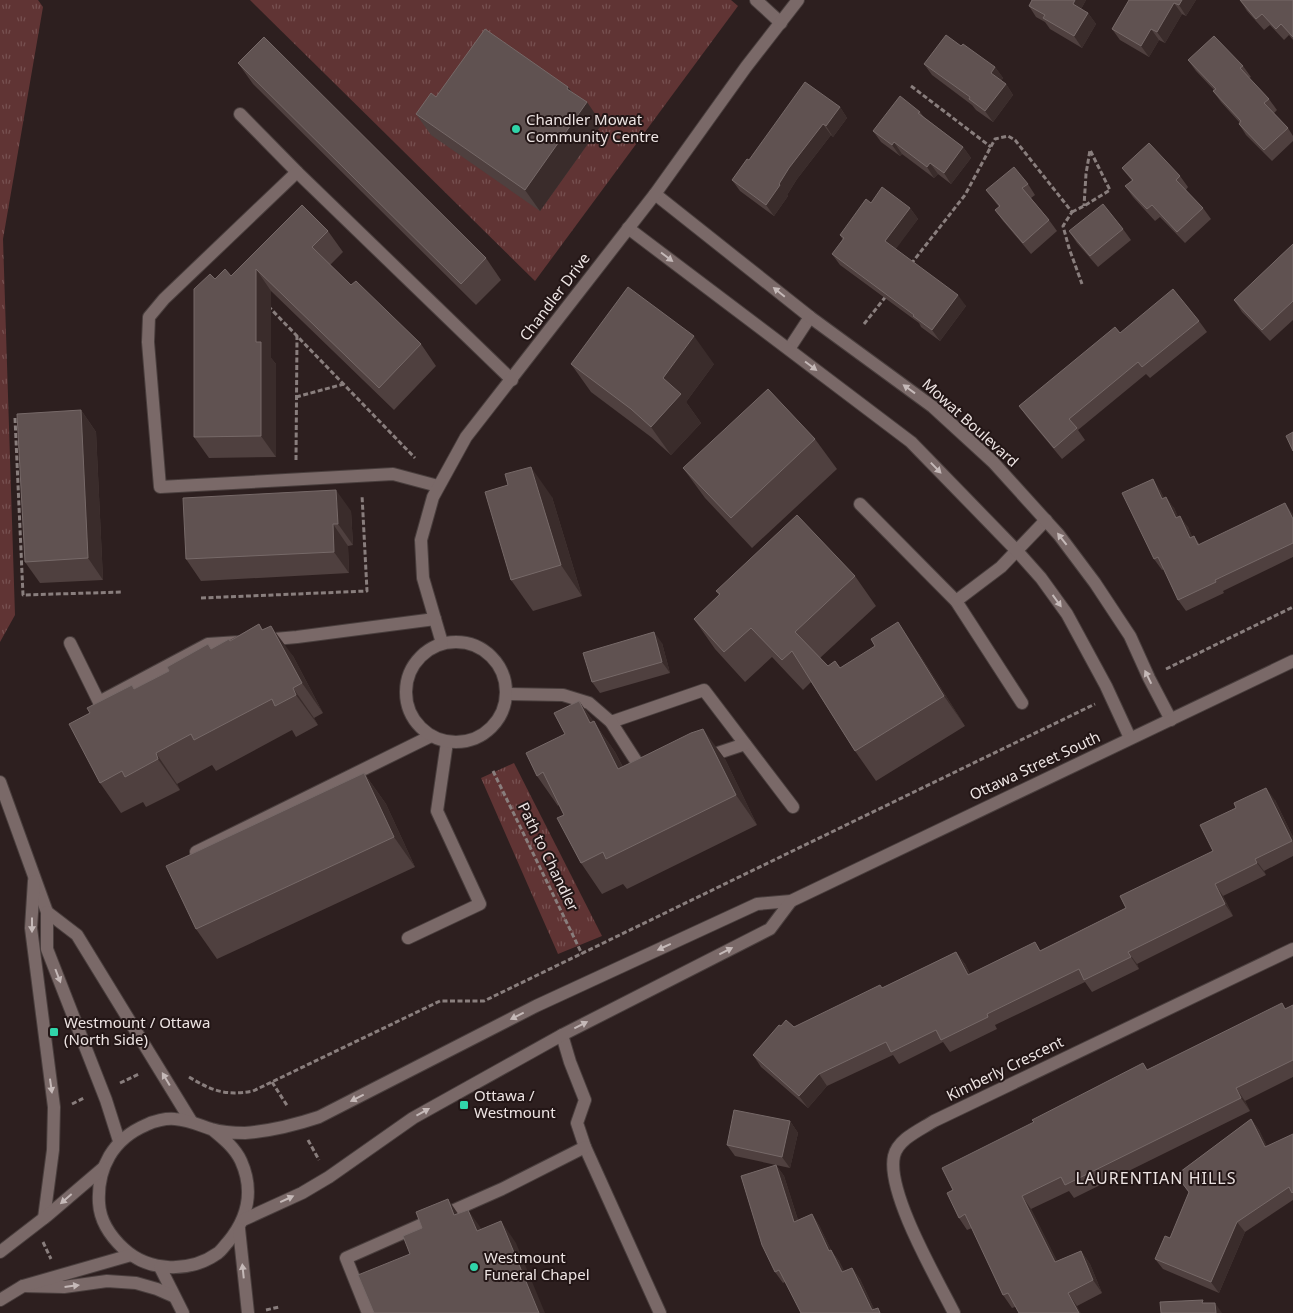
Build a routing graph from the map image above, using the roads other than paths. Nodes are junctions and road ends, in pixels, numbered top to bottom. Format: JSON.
{"nodes":[{"id":1,"x":756,"y":0,"type":"edge"},
{"id":2,"x":798,"y":0,"type":"edge"},
{"id":3,"x":781,"y":23,"type":"junction"},
{"id":4,"x":240,"y":114,"type":"dead end"},
{"id":5,"x":297,"y":172,"type":"junction"},
{"id":6,"x":655,"y":194,"type":"junction"},
{"id":7,"x":628,"y":228,"type":"junction"},
{"id":8,"x":810,"y":317,"type":"junction"},
{"id":9,"x":789,"y":349,"type":"junction"},
{"id":10,"x":512,"y":380,"type":"junction"},
{"id":11,"x":438,"y":486,"type":"junction"},
{"id":12,"x":860,"y":504,"type":"dead end"},
{"id":13,"x":1046,"y":520,"type":"junction"},
{"id":14,"x":1017,"y":551,"type":"junction"},
{"id":15,"x":956,"y":601,"type":"junction"},
{"id":16,"x":435,"y":619,"type":"junction"},
{"id":17,"x":70,"y":643,"type":"dead end"},
{"id":18,"x":442,"y":643,"type":"junction"},
{"id":19,"x":1293,"y":661,"type":"edge"},
{"id":20,"x":507,"y":694,"type":"junction"},
{"id":21,"x":1022,"y":703,"type":"dead end"},
{"id":22,"x":1171,"y":720,"type":"junction"},
{"id":23,"x":611,"y":722,"type":"junction"},
{"id":24,"x":431,"y":736,"type":"junction"},
{"id":25,"x":1130,"y":738,"type":"junction"},
{"id":26,"x":447,"y":742,"type":"junction"},
{"id":27,"x":744,"y":744,"type":"junction"},
{"id":28,"x":691,"y":762,"type":"edge"},
{"id":29,"x":655,"y":774,"type":"edge"},
{"id":30,"x":0,"y":782,"type":"edge"},
{"id":31,"x":793,"y":807,"type":"dead end"},
{"id":32,"x":194,"y":853,"type":"edge"},
{"id":33,"x":34,"y":876,"type":"junction"},
{"id":34,"x":791,"y":901,"type":"junction"},
{"id":35,"x":47,"y":912,"type":"junction"},
{"id":36,"x":408,"y":938,"type":"dead end"},
{"id":37,"x":1293,"y":949,"type":"edge"},
{"id":38,"x":562,"y":1035,"type":"junction"},
{"id":39,"x":191,"y":1121,"type":"junction"},
{"id":40,"x":213,"y":1130,"type":"junction"},
{"id":41,"x":120,"y":1142,"type":"junction"},
{"id":42,"x":585,"y":1147,"type":"junction"},
{"id":43,"x":103,"y":1168,"type":"junction"},
{"id":44,"x":40,"y":1222,"type":"junction"},
{"id":45,"x":241,"y":1225,"type":"junction"},
{"id":46,"x":0,"y":1252,"type":"edge"},
{"id":47,"x":131,"y":1255,"type":"junction"},
{"id":48,"x":160,"y":1267,"type":"junction"},
{"id":49,"x":23,"y":1286,"type":"junction"},
{"id":50,"x":173,"y":1296,"type":"junction"},
{"id":51,"x":0,"y":1300,"type":"edge"},
{"id":52,"x":183,"y":1313,"type":"edge"},
{"id":53,"x":248,"y":1313,"type":"edge"},
{"id":54,"x":368,"y":1313,"type":"edge"},
{"id":55,"x":660,"y":1313,"type":"edge"},
{"id":56,"x":954,"y":1313,"type":"edge"}],
"edges":[{"from":1,"to":3,"type":"main road"},
{"from":2,"to":3,"type":"main road","name":"Chandler Drive"},
{"from":3,"to":6,"type":"main road","name":"Chandler Drive"},
{"from":4,"to":5,"type":"main road"},
{"from":5,"to":10,"type":"main road"},
{"from":5,"to":11,"type":"main road"},
{"from":6,"to":7,"type":"main road","name":"Chandler Drive"},
{"from":8,"to":6,"type":"main road","name":"Mowat Boulevard","one_way":true},
{"from":7,"to":9,"type":"main road","one_way":true},
{"from":7,"to":10,"type":"main road","name":"Chandler Drive"},
{"from":8,"to":9,"type":"main road"},
{"from":13,"to":8,"type":"main road","name":"Mowat Boulevard","one_way":true},
{"from":9,"to":14,"type":"main road","one_way":true},
{"from":10,"to":11,"type":"main road","name":"Chandler Drive"},
{"from":11,"to":16,"type":"main road","name":"Chandler Drive"},
{"from":12,"to":15,"type":"main road"},
{"from":13,"to":14,"type":"main road"},
{"from":22,"to":13,"type":"main road","name":"Mowat Boulevard","one_way":true},
{"from":14,"to":15,"type":"main road"},
{"from":14,"to":25,"type":"main road","one_way":true},
{"from":15,"to":21,"type":"main road"},
{"from":16,"to":17,"type":"main road"},
{"from":16,"to":18,"type":"main road","name":"Chandler Drive"},
{"from":18,"to":20,"type":"main road"},
{"from":18,"to":24,"type":"main road"},
{"from":19,"to":22,"type":"main road","name":"Ottawa Street South"},
{"from":20,"to":23,"type":"main road"},
{"from":20,"to":26,"type":"main road"},
{"from":22,"to":25,"type":"main road","name":"Ottawa Street South"},
{"from":23,"to":27,"type":"main road"},
{"from":23,"to":29,"type":"main road"},
{"from":24,"to":26,"type":"main road"},
{"from":24,"to":32,"type":"main road"},
{"from":25,"to":34,"type":"main road","name":"Ottawa Street South"},
{"from":26,"to":36,"type":"main road"},
{"from":27,"to":28,"type":"main road"},
{"from":27,"to":31,"type":"main road"},
{"from":30,"to":33,"type":"main road"},
{"from":33,"to":35,"type":"main road"},
{"from":33,"to":44,"type":"main road","one_way":true},
{"from":38,"to":34,"type":"main road","one_way":true},
{"from":34,"to":40,"type":"main road","one_way":true},
{"from":39,"to":35,"type":"main road","one_way":true},
{"from":35,"to":41,"type":"main road","one_way":true},
{"from":37,"to":56,"type":"main road","name":"Kimberly Crescent"},
{"from":38,"to":42,"type":"main road"},
{"from":45,"to":38,"type":"main road","one_way":true},
{"from":39,"to":40,"type":"main road"},
{"from":39,"to":41,"type":"main road"},
{"from":40,"to":45,"type":"main road"},
{"from":41,"to":43,"type":"main road"},
{"from":42,"to":54,"type":"main road"},
{"from":42,"to":55,"type":"main road"},
{"from":43,"to":44,"type":"main road","one_way":true},
{"from":43,"to":47,"type":"main road"},
{"from":44,"to":46,"type":"main road"},
{"from":45,"to":48,"type":"main road"},
{"from":53,"to":45,"type":"main road","one_way":true},
{"from":47,"to":48,"type":"main road"},
{"from":47,"to":49,"type":"main road"},
{"from":48,"to":50,"type":"main road"},
{"from":49,"to":50,"type":"main road","one_way":true},
{"from":49,"to":51,"type":"main road"},
{"from":50,"to":52,"type":"main road"}]}
